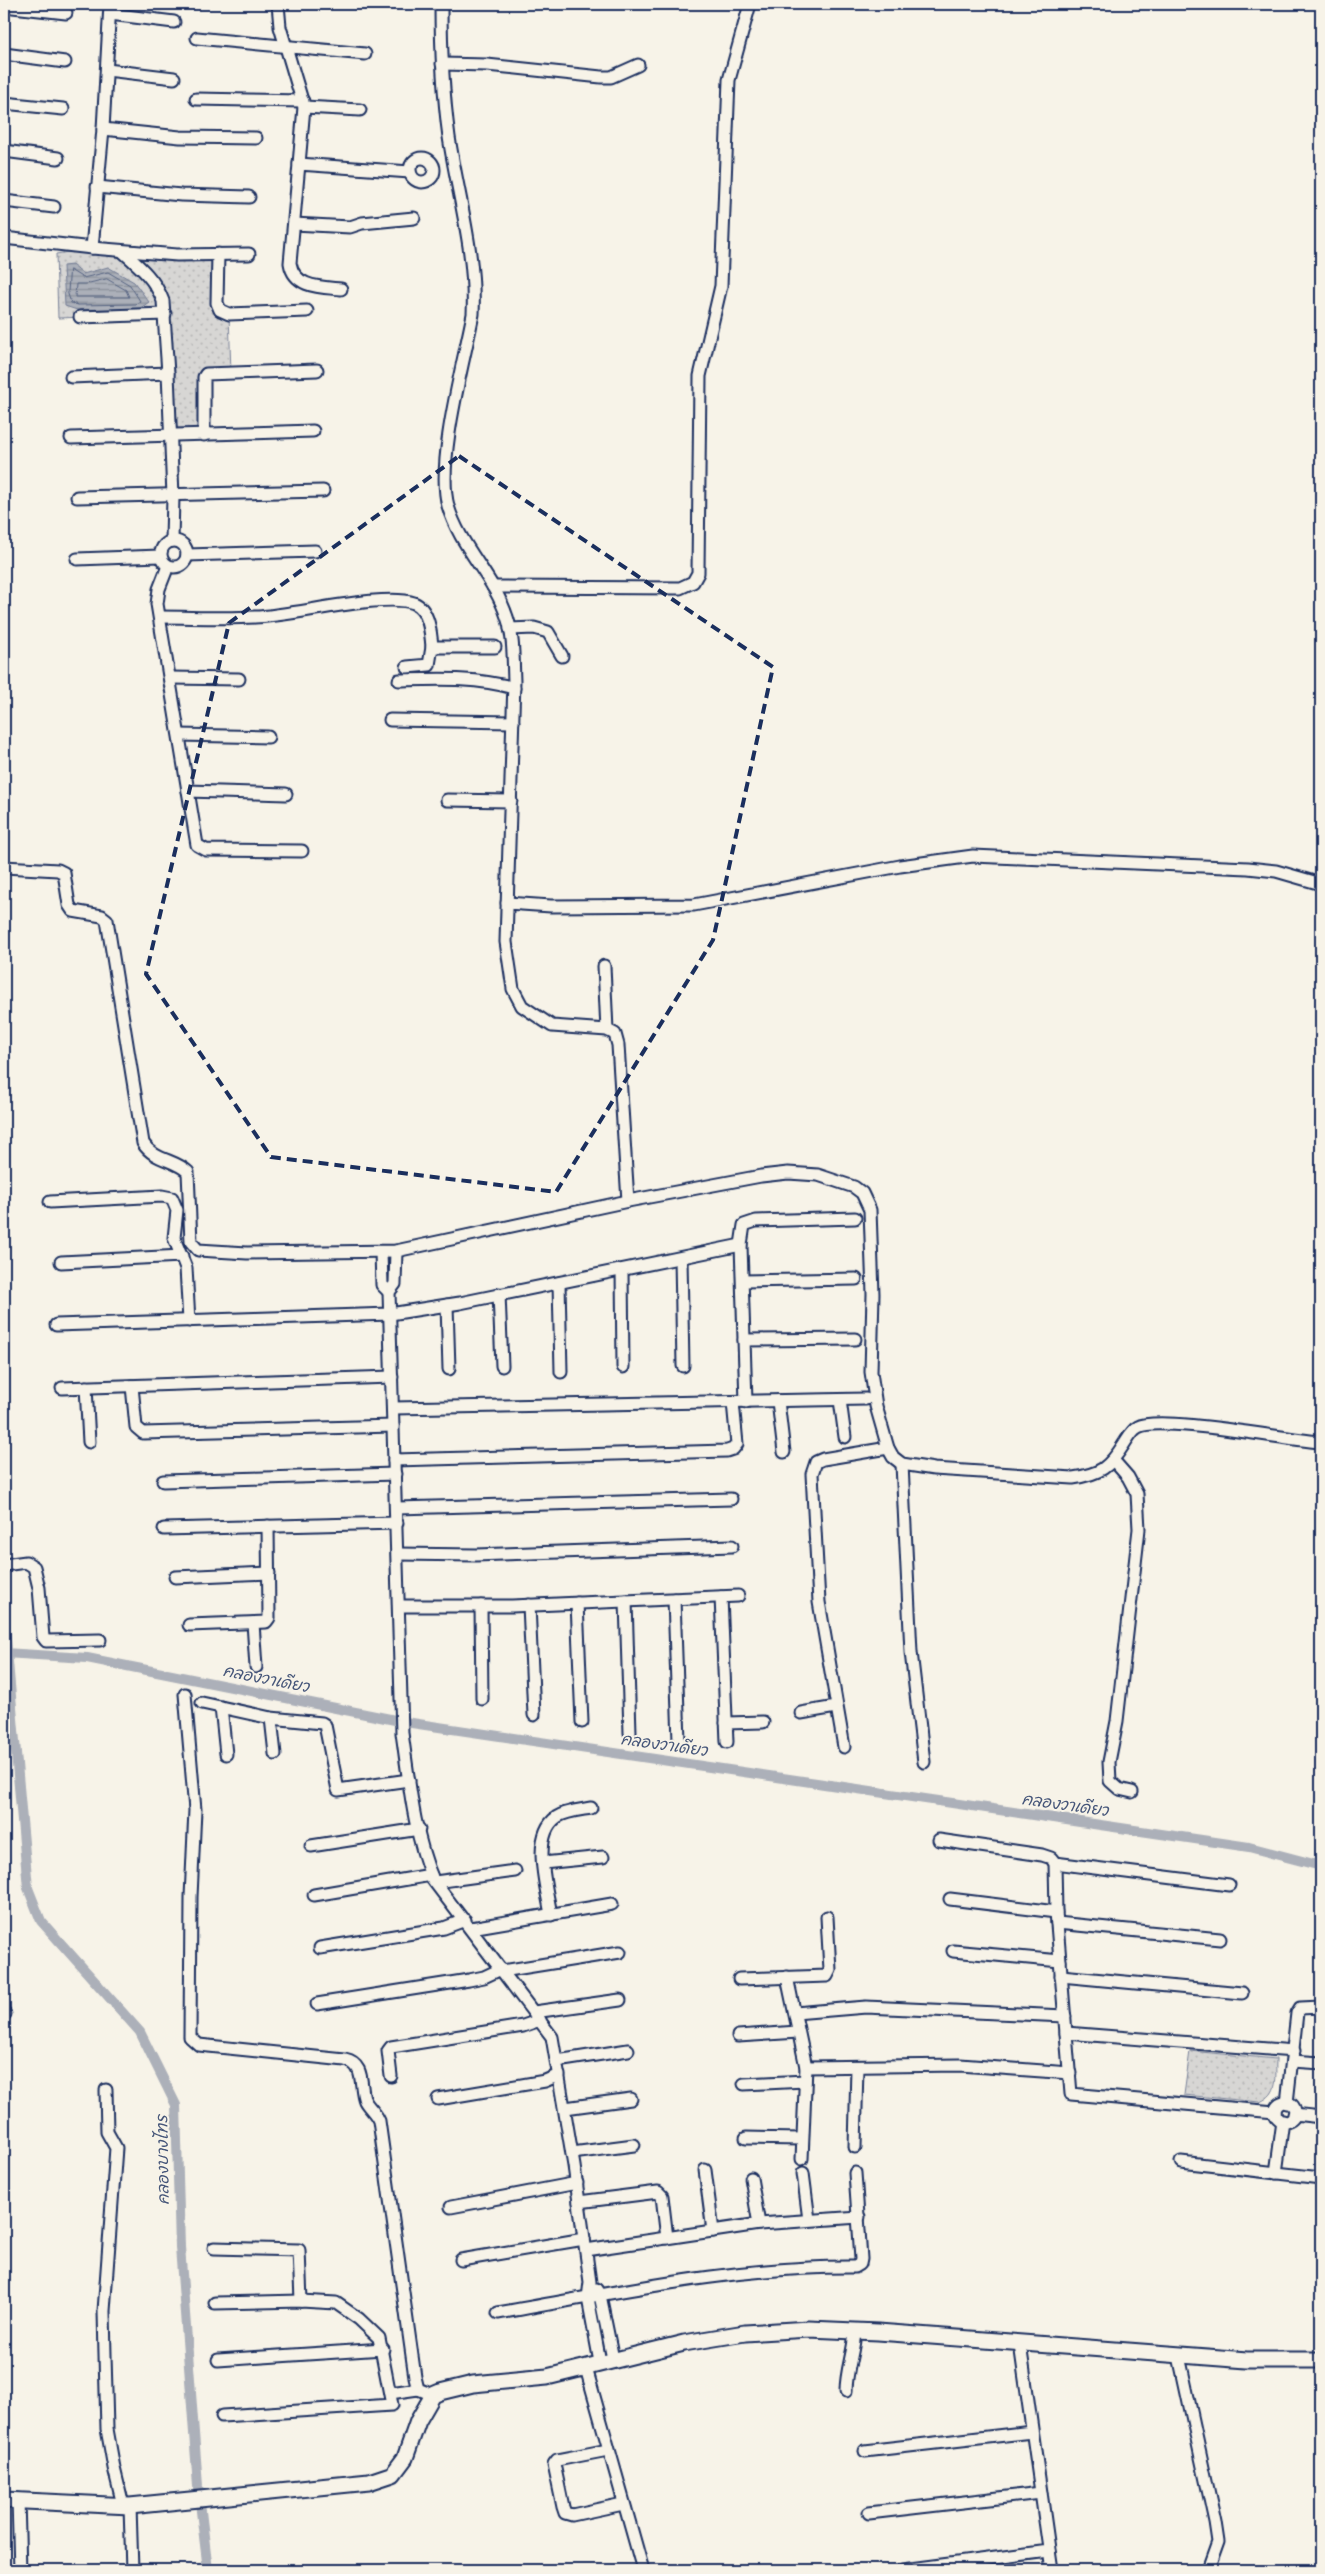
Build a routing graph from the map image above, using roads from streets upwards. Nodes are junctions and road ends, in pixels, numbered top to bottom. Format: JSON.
{"nodes":[{"id":1,"x":278,"y":4,"type":"edge"},
{"id":2,"x":441,"y":4,"type":"edge"},
{"id":3,"x":750,"y":4,"type":"edge"},
{"id":4,"x":4,"y":6,"type":"edge"},
{"id":5,"x":110,"y":9,"type":"edge"},
{"id":6,"x":66,"y":13,"type":"dead end"},
{"id":7,"x":174,"y":22,"type":"dead end"},
{"id":8,"x":197,"y":38,"type":"dead end"},
{"id":9,"x":286,"y":47,"type":"junction"},
{"id":10,"x":4,"y":54,"type":"edge"},
{"id":11,"x":364,"y":54,"type":"dead end"},
{"id":12,"x":65,"y":62,"type":"dead end"},
{"id":13,"x":442,"y":64,"type":"junction"},
{"id":14,"x":638,"y":65,"type":"dead end"},
{"id":15,"x":106,"y":70,"type":"junction"},
{"id":16,"x":174,"y":78,"type":"dead end"},
{"id":17,"x":196,"y":100,"type":"dead end"},
{"id":18,"x":4,"y":103,"type":"edge"},
{"id":19,"x":303,"y":104,"type":"junction"},
{"id":20,"x":63,"y":109,"type":"dead end"},
{"id":21,"x":360,"y":110,"type":"dead end"},
{"id":22,"x":103,"y":129,"type":"junction"},
{"id":23,"x":256,"y":138,"type":"dead end"},
{"id":24,"x":4,"y":151,"type":"edge"},
{"id":25,"x":58,"y":158,"type":"dead end"},
{"id":26,"x":299,"y":164,"type":"junction"},
{"id":27,"x":455,"y":167,"type":"junction"},
{"id":28,"x":434,"y":168,"type":"junction"},
{"id":29,"x":410,"y":172,"type":"junction"},
{"id":30,"x":97,"y":187,"type":"junction"},
{"id":31,"x":249,"y":197,"type":"dead end"},
{"id":32,"x":4,"y":201,"type":"edge"},
{"id":33,"x":54,"y":207,"type":"dead end"},
{"id":34,"x":414,"y":218,"type":"dead end"},
{"id":35,"x":294,"y":224,"type":"junction"},
{"id":36,"x":4,"y":238,"type":"edge"},
{"id":37,"x":92,"y":248,"type":"junction"},
{"id":38,"x":122,"y":251,"type":"junction"},
{"id":39,"x":218,"y":254,"type":"junction"},
{"id":40,"x":249,"y":254,"type":"dead end"},
{"id":41,"x":341,"y":289,"type":"dead end"},
{"id":42,"x":307,"y":311,"type":"dead end"},
{"id":43,"x":165,"y":314,"type":"junction"},
{"id":44,"x":80,"y":317,"type":"dead end"},
{"id":45,"x":317,"y":370,"type":"dead end"},
{"id":46,"x":168,"y":372,"type":"junction"},
{"id":47,"x":71,"y":377,"type":"dead end"},
{"id":48,"x":313,"y":431,"type":"dead end"},
{"id":49,"x":170,"y":435,"type":"junction"},
{"id":50,"x":204,"y":435,"type":"junction"},
{"id":51,"x":71,"y":438,"type":"dead end"},
{"id":52,"x":323,"y":491,"type":"dead end"},
{"id":53,"x":173,"y":496,"type":"junction"},
{"id":54,"x":76,"y":497,"type":"dead end"},
{"id":55,"x":172,"y":541,"type":"junction"},
{"id":56,"x":315,"y":550,"type":"dead end"},
{"id":57,"x":187,"y":555,"type":"junction"},
{"id":58,"x":160,"y":556,"type":"junction"},
{"id":59,"x":76,"y":558,"type":"dead end"},
{"id":60,"x":168,"y":566,"type":"junction"},
{"id":61,"x":493,"y":587,"type":"junction"},
{"id":62,"x":160,"y":618,"type":"junction"},
{"id":63,"x":510,"y":629,"type":"junction"},
{"id":64,"x":432,"y":647,"type":"junction"},
{"id":65,"x":495,"y":648,"type":"dead end"},
{"id":66,"x":562,"y":656,"type":"dead end"},
{"id":67,"x":407,"y":667,"type":"dead end"},
{"id":68,"x":171,"y":678,"type":"junction"},
{"id":69,"x":239,"y":679,"type":"dead end"},
{"id":70,"x":399,"y":680,"type":"dead end"},
{"id":71,"x":514,"y":688,"type":"junction"},
{"id":72,"x":390,"y":720,"type":"dead end"},
{"id":73,"x":513,"y":722,"type":"junction"},
{"id":74,"x":180,"y":735,"type":"junction"},
{"id":75,"x":268,"y":738,"type":"dead end"},
{"id":76,"x":188,"y":791,"type":"junction"},
{"id":77,"x":286,"y":794,"type":"dead end"},
{"id":78,"x":447,"y":800,"type":"dead end"},
{"id":79,"x":511,"y":800,"type":"junction"},
{"id":80,"x":302,"y":851,"type":"dead end"},
{"id":81,"x":4,"y":867,"type":"edge"},
{"id":82,"x":1321,"y":884,"type":"edge"},
{"id":83,"x":507,"y":903,"type":"junction"},
{"id":84,"x":604,"y":966,"type":"dead end"},
{"id":85,"x":606,"y":1030,"type":"junction"},
{"id":86,"x":628,"y":1201,"type":"junction"},
{"id":87,"x":50,"y":1202,"type":"dead end"},
{"id":88,"x":855,"y":1218,"type":"dead end"},
{"id":89,"x":741,"y":1245,"type":"junction"},
{"id":90,"x":396,"y":1251,"type":"junction"},
{"id":91,"x":382,"y":1252,"type":"junction"},
{"id":92,"x":182,"y":1256,"type":"junction"},
{"id":93,"x":681,"y":1258,"type":"junction"},
{"id":94,"x":61,"y":1262,"type":"dead end"},
{"id":95,"x":622,"y":1270,"type":"junction"},
{"id":96,"x":856,"y":1279,"type":"dead end"},
{"id":97,"x":742,"y":1281,"type":"junction"},
{"id":98,"x":559,"y":1283,"type":"junction"},
{"id":99,"x":389,"y":1292,"type":"junction"},
{"id":100,"x":499,"y":1294,"type":"junction"},
{"id":101,"x":447,"y":1305,"type":"junction"},
{"id":102,"x":390,"y":1314,"type":"junction"},
{"id":103,"x":189,"y":1321,"type":"junction"},
{"id":104,"x":56,"y":1324,"type":"dead end"},
{"id":105,"x":855,"y":1339,"type":"dead end"},
{"id":106,"x":744,"y":1340,"type":"junction"},
{"id":107,"x":502,"y":1366,"type":"dead end"},
{"id":108,"x":683,"y":1366,"type":"dead end"},
{"id":109,"x":623,"y":1367,"type":"dead end"},
{"id":110,"x":449,"y":1370,"type":"dead end"},
{"id":111,"x":561,"y":1372,"type":"dead end"},
{"id":112,"x":392,"y":1378,"type":"junction"},
{"id":113,"x":132,"y":1386,"type":"junction"},
{"id":114,"x":62,"y":1388,"type":"dead end"},
{"id":115,"x":86,"y":1388,"type":"junction"},
{"id":116,"x":840,"y":1400,"type":"junction"},
{"id":117,"x":866,"y":1400,"type":"dead end"},
{"id":118,"x":733,"y":1402,"type":"junction"},
{"id":119,"x":746,"y":1402,"type":"junction"},
{"id":120,"x":778,"y":1402,"type":"junction"},
{"id":121,"x":393,"y":1408,"type":"junction"},
{"id":122,"x":393,"y":1426,"type":"junction"},
{"id":123,"x":845,"y":1437,"type":"dead end"},
{"id":124,"x":89,"y":1442,"type":"dead end"},
{"id":125,"x":1321,"y":1442,"type":"edge"},
{"id":126,"x":888,"y":1448,"type":"junction"},
{"id":127,"x":784,"y":1452,"type":"dead end"},
{"id":128,"x":394,"y":1460,"type":"junction"},
{"id":129,"x":1114,"y":1461,"type":"junction"},
{"id":130,"x":902,"y":1464,"type":"junction"},
{"id":131,"x":395,"y":1474,"type":"junction"},
{"id":132,"x":163,"y":1482,"type":"dead end"},
{"id":133,"x":731,"y":1500,"type":"dead end"},
{"id":134,"x":397,"y":1508,"type":"junction"},
{"id":135,"x":398,"y":1523,"type":"junction"},
{"id":136,"x":268,"y":1526,"type":"junction"},
{"id":137,"x":164,"y":1528,"type":"dead end"},
{"id":138,"x":732,"y":1546,"type":"dead end"},
{"id":139,"x":398,"y":1554,"type":"junction"},
{"id":140,"x":8,"y":1564,"type":"edge"},
{"id":141,"x":269,"y":1573,"type":"junction"},
{"id":142,"x":175,"y":1577,"type":"dead end"},
{"id":143,"x":738,"y":1596,"type":"dead end"},
{"id":144,"x":721,"y":1597,"type":"junction"},
{"id":145,"x":674,"y":1599,"type":"junction"},
{"id":146,"x":626,"y":1601,"type":"junction"},
{"id":147,"x":577,"y":1603,"type":"junction"},
{"id":148,"x":529,"y":1605,"type":"junction"},
{"id":149,"x":399,"y":1606,"type":"junction"},
{"id":150,"x":481,"y":1606,"type":"junction"},
{"id":151,"x":254,"y":1623,"type":"junction"},
{"id":152,"x":189,"y":1625,"type":"dead end"},
{"id":153,"x":100,"y":1640,"type":"dead end"},
{"id":154,"x":256,"y":1667,"type":"dead end"},
{"id":155,"x":185,"y":1694,"type":"dead end"},
{"id":156,"x":482,"y":1699,"type":"dead end"},
{"id":157,"x":202,"y":1703,"type":"dead end"},
{"id":158,"x":221,"y":1707,"type":"junction"},
{"id":159,"x":836,"y":1707,"type":"junction"},
{"id":160,"x":801,"y":1713,"type":"dead end"},
{"id":161,"x":534,"y":1715,"type":"dead end"},
{"id":162,"x":271,"y":1718,"type":"junction"},
{"id":163,"x":582,"y":1722,"type":"dead end"},
{"id":164,"x":763,"y":1722,"type":"dead end"},
{"id":165,"x":726,"y":1723,"type":"junction"},
{"id":166,"x":630,"y":1733,"type":"dead end"},
{"id":167,"x":679,"y":1741,"type":"dead end"},
{"id":168,"x":726,"y":1742,"type":"dead end"},
{"id":169,"x":844,"y":1747,"type":"dead end"},
{"id":170,"x":226,"y":1754,"type":"dead end"},
{"id":171,"x":275,"y":1754,"type":"dead end"},
{"id":172,"x":924,"y":1762,"type":"dead end"},
{"id":173,"x":409,"y":1780,"type":"junction"},
{"id":174,"x":1132,"y":1792,"type":"dead end"},
{"id":175,"x":591,"y":1808,"type":"dead end"},
{"id":176,"x":419,"y":1829,"type":"junction"},
{"id":177,"x":939,"y":1840,"type":"dead end"},
{"id":178,"x":311,"y":1846,"type":"dead end"},
{"id":179,"x":603,"y":1856,"type":"dead end"},
{"id":180,"x":543,"y":1863,"type":"junction"},
{"id":181,"x":1055,"y":1863,"type":"junction"},
{"id":182,"x":515,"y":1870,"type":"dead end"},
{"id":183,"x":433,"y":1879,"type":"junction"},
{"id":184,"x":1229,"y":1885,"type":"dead end"},
{"id":185,"x":314,"y":1895,"type":"dead end"},
{"id":186,"x":950,"y":1899,"type":"dead end"},
{"id":187,"x":612,"y":1904,"type":"dead end"},
{"id":188,"x":551,"y":1915,"type":"junction"},
{"id":189,"x":826,"y":1918,"type":"dead end"},
{"id":190,"x":1056,"y":1918,"type":"junction"},
{"id":191,"x":468,"y":1924,"type":"junction"},
{"id":192,"x":1220,"y":1940,"type":"dead end"},
{"id":193,"x":320,"y":1948,"type":"dead end"},
{"id":194,"x":953,"y":1951,"type":"dead end"},
{"id":195,"x":620,"y":1952,"type":"dead end"},
{"id":196,"x":1060,"y":1961,"type":"junction"},
{"id":197,"x":502,"y":1970,"type":"junction"},
{"id":198,"x":1061,"y":1976,"type":"junction"},
{"id":199,"x":787,"y":1977,"type":"junction"},
{"id":200,"x":739,"y":1979,"type":"dead end"},
{"id":201,"x":1242,"y":1993,"type":"dead end"},
{"id":202,"x":620,"y":2000,"type":"dead end"},
{"id":203,"x":317,"y":2004,"type":"dead end"},
{"id":204,"x":1321,"y":2007,"type":"edge"},
{"id":205,"x":794,"y":2013,"type":"junction"},
{"id":206,"x":537,"y":2016,"type":"junction"},
{"id":207,"x":1065,"y":2016,"type":"junction"},
{"id":208,"x":798,"y":2032,"type":"junction"},
{"id":209,"x":1066,"y":2033,"type":"junction"},
{"id":210,"x":738,"y":2036,"type":"dead end"},
{"id":211,"x":628,"y":2050,"type":"dead end"},
{"id":212,"x":1293,"y":2056,"type":"junction"},
{"id":213,"x":557,"y":2061,"type":"junction"},
{"id":214,"x":1321,"y":2063,"type":"edge"},
{"id":215,"x":806,"y":2066,"type":"junction"},
{"id":216,"x":857,"y":2067,"type":"junction"},
{"id":217,"x":1070,"y":2073,"type":"junction"},
{"id":218,"x":559,"y":2075,"type":"junction"},
{"id":219,"x":391,"y":2076,"type":"dead end"},
{"id":220,"x":805,"y":2081,"type":"junction"},
{"id":221,"x":744,"y":2084,"type":"dead end"},
{"id":222,"x":106,"y":2090,"type":"dead end"},
{"id":223,"x":438,"y":2099,"type":"dead end"},
{"id":224,"x":631,"y":2099,"type":"dead end"},
{"id":225,"x":1287,"y":2103,"type":"junction"},
{"id":226,"x":565,"y":2108,"type":"junction"},
{"id":227,"x":1275,"y":2112,"type":"junction"},
{"id":228,"x":1294,"y":2114,"type":"junction"},
{"id":229,"x":1321,"y":2117,"type":"edge"},
{"id":230,"x":1283,"y":2122,"type":"junction"},
{"id":231,"x":746,"y":2138,"type":"dead end"},
{"id":232,"x":802,"y":2139,"type":"junction"},
{"id":233,"x":634,"y":2146,"type":"dead end"},
{"id":234,"x":855,"y":2147,"type":"dead end"},
{"id":235,"x":572,"y":2154,"type":"junction"},
{"id":236,"x":802,"y":2159,"type":"dead end"},
{"id":237,"x":1181,"y":2162,"type":"dead end"},
{"id":238,"x":705,"y":2170,"type":"dead end"},
{"id":239,"x":803,"y":2173,"type":"dead end"},
{"id":240,"x":855,"y":2173,"type":"dead end"},
{"id":241,"x":1276,"y":2173,"type":"junction"},
{"id":242,"x":751,"y":2178,"type":"dead end"},
{"id":243,"x":1321,"y":2178,"type":"edge"},
{"id":244,"x":577,"y":2183,"type":"junction"},
{"id":245,"x":579,"y":2202,"type":"junction"},
{"id":246,"x":451,"y":2207,"type":"dead end"},
{"id":247,"x":859,"y":2217,"type":"junction"},
{"id":248,"x":809,"y":2220,"type":"junction"},
{"id":249,"x":760,"y":2224,"type":"junction"},
{"id":250,"x":712,"y":2231,"type":"junction"},
{"id":251,"x":667,"y":2238,"type":"junction"},
{"id":252,"x":585,"y":2244,"type":"junction"},
{"id":253,"x":214,"y":2248,"type":"dead end"},
{"id":254,"x":461,"y":2260,"type":"dead end"},
{"id":255,"x":590,"y":2282,"type":"junction"},
{"id":256,"x":600,"y":2295,"type":"junction"},
{"id":257,"x":588,"y":2298,"type":"junction"},
{"id":258,"x":301,"y":2301,"type":"junction"},
{"id":259,"x":215,"y":2303,"type":"dead end"},
{"id":260,"x":498,"y":2313,"type":"dead end"},
{"id":261,"x":855,"y":2331,"type":"junction"},
{"id":262,"x":1020,"y":2344,"type":"junction"},
{"id":263,"x":383,"y":2349,"type":"junction"},
{"id":264,"x":1179,"y":2356,"type":"junction"},
{"id":265,"x":218,"y":2360,"type":"dead end"},
{"id":266,"x":1321,"y":2360,"type":"edge"},
{"id":267,"x":600,"y":2363,"type":"junction"},
{"id":268,"x":418,"y":2389,"type":"junction"},
{"id":269,"x":846,"y":2391,"type":"dead end"},
{"id":270,"x":390,"y":2393,"type":"junction"},
{"id":271,"x":434,"y":2395,"type":"junction"},
{"id":272,"x":222,"y":2416,"type":"dead end"},
{"id":273,"x":1032,"y":2432,"type":"junction"},
{"id":274,"x":608,"y":2450,"type":"junction"},
{"id":275,"x":865,"y":2451,"type":"dead end"},
{"id":276,"x":1041,"y":2493,"type":"junction"},
{"id":277,"x":11,"y":2500,"type":"edge"},
{"id":278,"x":624,"y":2504,"type":"junction"},
{"id":279,"x":127,"y":2506,"type":"junction"},
{"id":280,"x":869,"y":2513,"type":"dead end"},
{"id":281,"x":1050,"y":2551,"type":"junction"},
{"id":282,"x":20,"y":2570,"type":"edge"},
{"id":283,"x":132,"y":2570,"type":"edge"},
{"id":284,"x":643,"y":2570,"type":"edge"},
{"id":285,"x":903,"y":2570,"type":"edge"},
{"id":286,"x":1052,"y":2570,"type":"edge"},
{"id":287,"x":1208,"y":2570,"type":"edge"}],
"edges":[{"from":1,"to":9,"type":"street"},
{"from":2,"to":13,"type":"street"},
{"from":3,"to":61,"type":"street"},
{"from":4,"to":6,"type":"street"},
{"from":5,"to":7,"type":"street"},
{"from":5,"to":15,"type":"street"},
{"from":8,"to":9,"type":"street"},
{"from":9,"to":11,"type":"street"},
{"from":9,"to":19,"type":"street"},
{"from":10,"to":12,"type":"street"},
{"from":13,"to":14,"type":"street"},
{"from":13,"to":27,"type":"street"},
{"from":15,"to":16,"type":"street"},
{"from":15,"to":22,"type":"street"},
{"from":17,"to":19,"type":"street"},
{"from":18,"to":20,"type":"street"},
{"from":19,"to":21,"type":"street"},
{"from":19,"to":26,"type":"street"},
{"from":22,"to":23,"type":"street"},
{"from":22,"to":30,"type":"street"},
{"from":24,"to":25,"type":"street"},
{"from":26,"to":29,"type":"street"},
{"from":26,"to":35,"type":"street"},
{"from":27,"to":28,"type":"street"},
{"from":27,"to":61,"type":"street"},
{"from":28,"to":29,"type":"street"},
{"from":28,"to":29,"type":"street"},
{"from":30,"to":31,"type":"street"},
{"from":30,"to":37,"type":"street"},
{"from":32,"to":33,"type":"street"},
{"from":34,"to":35,"type":"street"},
{"from":35,"to":41,"type":"street"},
{"from":36,"to":37,"type":"street"},
{"from":37,"to":38,"type":"street"},
{"from":38,"to":39,"type":"street"},
{"from":38,"to":43,"type":"street"},
{"from":39,"to":40,"type":"street"},
{"from":39,"to":42,"type":"street"},
{"from":43,"to":44,"type":"street"},
{"from":43,"to":46,"type":"street"},
{"from":45,"to":50,"type":"street"},
{"from":46,"to":47,"type":"street"},
{"from":46,"to":49,"type":"street"},
{"from":48,"to":50,"type":"street"},
{"from":49,"to":50,"type":"street"},
{"from":49,"to":51,"type":"street"},
{"from":49,"to":53,"type":"street"},
{"from":52,"to":53,"type":"street"},
{"from":53,"to":54,"type":"street"},
{"from":53,"to":55,"type":"street"},
{"from":55,"to":57,"type":"street"},
{"from":55,"to":58,"type":"street"},
{"from":56,"to":57,"type":"street"},
{"from":57,"to":60,"type":"street"},
{"from":58,"to":59,"type":"street"},
{"from":58,"to":60,"type":"street"},
{"from":60,"to":62,"type":"street"},
{"from":61,"to":63,"type":"street"},
{"from":62,"to":64,"type":"street"},
{"from":62,"to":68,"type":"street"},
{"from":63,"to":66,"type":"street"},
{"from":63,"to":71,"type":"street"},
{"from":64,"to":65,"type":"street"},
{"from":64,"to":67,"type":"street"},
{"from":68,"to":69,"type":"street"},
{"from":68,"to":74,"type":"street"},
{"from":70,"to":71,"type":"street"},
{"from":71,"to":73,"type":"street"},
{"from":72,"to":73,"type":"street"},
{"from":73,"to":79,"type":"street"},
{"from":74,"to":75,"type":"street"},
{"from":74,"to":76,"type":"street"},
{"from":76,"to":77,"type":"street"},
{"from":76,"to":80,"type":"street"},
{"from":78,"to":79,"type":"street"},
{"from":79,"to":83,"type":"street"},
{"from":81,"to":91,"type":"street"},
{"from":82,"to":83,"type":"street"},
{"from":83,"to":85,"type":"street"},
{"from":84,"to":85,"type":"street"},
{"from":85,"to":86,"type":"street"},
{"from":86,"to":90,"type":"street"},
{"from":86,"to":126,"type":"street"},
{"from":87,"to":92,"type":"street"},
{"from":88,"to":89,"type":"street"},
{"from":89,"to":93,"type":"street"},
{"from":89,"to":97,"type":"street"},
{"from":90,"to":91,"type":"street"},
{"from":90,"to":99,"type":"street"},
{"from":91,"to":99,"type":"street"},
{"from":92,"to":94,"type":"street"},
{"from":92,"to":103,"type":"street"},
{"from":93,"to":95,"type":"street"},
{"from":93,"to":108,"type":"street"},
{"from":95,"to":98,"type":"street"},
{"from":95,"to":109,"type":"street"},
{"from":96,"to":97,"type":"street"},
{"from":97,"to":106,"type":"street"},
{"from":98,"to":100,"type":"street"},
{"from":98,"to":111,"type":"street"},
{"from":99,"to":102,"type":"street"},
{"from":100,"to":101,"type":"street"},
{"from":100,"to":107,"type":"street"},
{"from":101,"to":102,"type":"street"},
{"from":101,"to":110,"type":"street"},
{"from":102,"to":103,"type":"street"},
{"from":102,"to":112,"type":"street"},
{"from":103,"to":104,"type":"street"},
{"from":105,"to":106,"type":"street"},
{"from":106,"to":119,"type":"street"},
{"from":112,"to":113,"type":"street"},
{"from":112,"to":121,"type":"street"},
{"from":113,"to":115,"type":"street"},
{"from":113,"to":122,"type":"street"},
{"from":114,"to":115,"type":"street"},
{"from":115,"to":124,"type":"street"},
{"from":116,"to":117,"type":"street"},
{"from":116,"to":120,"type":"street"},
{"from":116,"to":123,"type":"street"},
{"from":118,"to":119,"type":"street"},
{"from":118,"to":121,"type":"street"},
{"from":118,"to":128,"type":"street"},
{"from":119,"to":120,"type":"street"},
{"from":120,"to":127,"type":"street"},
{"from":121,"to":122,"type":"street"},
{"from":122,"to":128,"type":"street"},
{"from":125,"to":129,"type":"street"},
{"from":126,"to":130,"type":"street"},
{"from":126,"to":159,"type":"street"},
{"from":128,"to":131,"type":"street"},
{"from":129,"to":130,"type":"street"},
{"from":129,"to":174,"type":"street"},
{"from":130,"to":172,"type":"street"},
{"from":131,"to":132,"type":"street"},
{"from":131,"to":134,"type":"street"},
{"from":133,"to":134,"type":"street"},
{"from":134,"to":135,"type":"street"},
{"from":135,"to":136,"type":"street"},
{"from":135,"to":139,"type":"street"},
{"from":136,"to":137,"type":"street"},
{"from":136,"to":141,"type":"street"},
{"from":138,"to":139,"type":"street"},
{"from":139,"to":149,"type":"street"},
{"from":140,"to":153,"type":"street"},
{"from":141,"to":142,"type":"street"},
{"from":141,"to":151,"type":"street"},
{"from":143,"to":144,"type":"street"},
{"from":144,"to":145,"type":"street"},
{"from":144,"to":165,"type":"street"},
{"from":145,"to":146,"type":"street"},
{"from":145,"to":167,"type":"street"},
{"from":146,"to":147,"type":"street"},
{"from":146,"to":166,"type":"street"},
{"from":147,"to":148,"type":"street"},
{"from":147,"to":163,"type":"street"},
{"from":148,"to":150,"type":"street"},
{"from":148,"to":161,"type":"street"},
{"from":149,"to":150,"type":"street"},
{"from":149,"to":173,"type":"street"},
{"from":150,"to":156,"type":"street"},
{"from":151,"to":152,"type":"street"},
{"from":151,"to":154,"type":"street"},
{"from":155,"to":268,"type":"street"},
{"from":157,"to":158,"type":"street"},
{"from":158,"to":162,"type":"street"},
{"from":158,"to":170,"type":"street"},
{"from":159,"to":160,"type":"street"},
{"from":159,"to":169,"type":"street"},
{"from":162,"to":171,"type":"street"},
{"from":162,"to":173,"type":"street"},
{"from":164,"to":165,"type":"street"},
{"from":165,"to":168,"type":"street"},
{"from":173,"to":176,"type":"street"},
{"from":175,"to":180,"type":"street"},
{"from":176,"to":178,"type":"street"},
{"from":176,"to":183,"type":"street"},
{"from":177,"to":181,"type":"street"},
{"from":179,"to":180,"type":"street"},
{"from":180,"to":188,"type":"street"},
{"from":181,"to":184,"type":"street"},
{"from":181,"to":190,"type":"street"},
{"from":182,"to":183,"type":"street"},
{"from":183,"to":185,"type":"street"},
{"from":183,"to":191,"type":"street"},
{"from":186,"to":190,"type":"street"},
{"from":187,"to":188,"type":"street"},
{"from":188,"to":191,"type":"street"},
{"from":189,"to":199,"type":"street"},
{"from":190,"to":192,"type":"street"},
{"from":190,"to":196,"type":"street"},
{"from":191,"to":193,"type":"street"},
{"from":191,"to":197,"type":"street"},
{"from":194,"to":196,"type":"street"},
{"from":195,"to":197,"type":"street"},
{"from":196,"to":198,"type":"street"},
{"from":197,"to":203,"type":"street"},
{"from":197,"to":206,"type":"street"},
{"from":198,"to":201,"type":"street"},
{"from":198,"to":207,"type":"street"},
{"from":199,"to":200,"type":"street"},
{"from":199,"to":205,"type":"street"},
{"from":202,"to":206,"type":"street"},
{"from":204,"to":212,"type":"street"},
{"from":205,"to":207,"type":"street"},
{"from":205,"to":208,"type":"street"},
{"from":206,"to":213,"type":"street"},
{"from":206,"to":219,"type":"street"},
{"from":207,"to":209,"type":"street"},
{"from":208,"to":210,"type":"street"},
{"from":208,"to":215,"type":"street"},
{"from":209,"to":212,"type":"street"},
{"from":209,"to":217,"type":"street"},
{"from":211,"to":213,"type":"street"},
{"from":212,"to":214,"type":"street"},
{"from":212,"to":225,"type":"street"},
{"from":213,"to":218,"type":"street"},
{"from":215,"to":216,"type":"street"},
{"from":215,"to":220,"type":"street"},
{"from":216,"to":217,"type":"street"},
{"from":216,"to":234,"type":"street"},
{"from":217,"to":227,"type":"street"},
{"from":218,"to":223,"type":"street"},
{"from":218,"to":226,"type":"street"},
{"from":220,"to":221,"type":"street"},
{"from":220,"to":232,"type":"street"},
{"from":222,"to":279,"type":"street"},
{"from":224,"to":226,"type":"street"},
{"from":225,"to":227,"type":"street"},
{"from":225,"to":228,"type":"street"},
{"from":226,"to":235,"type":"street"},
{"from":227,"to":230,"type":"street"},
{"from":228,"to":229,"type":"street"},
{"from":228,"to":230,"type":"street"},
{"from":230,"to":241,"type":"street"},
{"from":231,"to":232,"type":"street"},
{"from":232,"to":236,"type":"street"},
{"from":233,"to":235,"type":"street"},
{"from":235,"to":244,"type":"street"},
{"from":237,"to":241,"type":"street"},
{"from":238,"to":250,"type":"street"},
{"from":239,"to":248,"type":"street"},
{"from":240,"to":247,"type":"street"},
{"from":241,"to":243,"type":"street"},
{"from":242,"to":249,"type":"street"},
{"from":244,"to":245,"type":"street"},
{"from":244,"to":246,"type":"street"},
{"from":245,"to":251,"type":"street"},
{"from":245,"to":252,"type":"street"},
{"from":247,"to":248,"type":"street"},
{"from":247,"to":256,"type":"street"},
{"from":248,"to":249,"type":"street"},
{"from":249,"to":250,"type":"street"},
{"from":250,"to":251,"type":"street"},
{"from":251,"to":252,"type":"street"},
{"from":252,"to":254,"type":"street"},
{"from":252,"to":255,"type":"street"},
{"from":253,"to":258,"type":"street"},
{"from":255,"to":256,"type":"street"},
{"from":255,"to":257,"type":"street"},
{"from":256,"to":257,"type":"street"},
{"from":256,"to":267,"type":"street"},
{"from":257,"to":260,"type":"street"},
{"from":257,"to":267,"type":"street"},
{"from":258,"to":259,"type":"street"},
{"from":258,"to":263,"type":"street"},
{"from":261,"to":262,"type":"street"},
{"from":261,"to":267,"type":"street"},
{"from":261,"to":269,"type":"street"},
{"from":262,"to":264,"type":"street"},
{"from":262,"to":273,"type":"street"},
{"from":263,"to":265,"type":"street"},
{"from":263,"to":270,"type":"street"},
{"from":264,"to":266,"type":"street"},
{"from":264,"to":287,"type":"street"},
{"from":267,"to":271,"type":"street"},
{"from":267,"to":274,"type":"street"},
{"from":268,"to":270,"type":"street"},
{"from":268,"to":271,"type":"street"},
{"from":270,"to":272,"type":"street"},
{"from":271,"to":279,"type":"street"},
{"from":273,"to":275,"type":"street"},
{"from":273,"to":276,"type":"street"},
{"from":274,"to":278,"type":"street"},
{"from":274,"to":278,"type":"street"},
{"from":276,"to":280,"type":"street"},
{"from":276,"to":281,"type":"street"},
{"from":277,"to":279,"type":"street"},
{"from":277,"to":282,"type":"street"},
{"from":278,"to":284,"type":"street"},
{"from":279,"to":283,"type":"street"},
{"from":281,"to":285,"type":"street"},
{"from":281,"to":286,"type":"street"}]}
